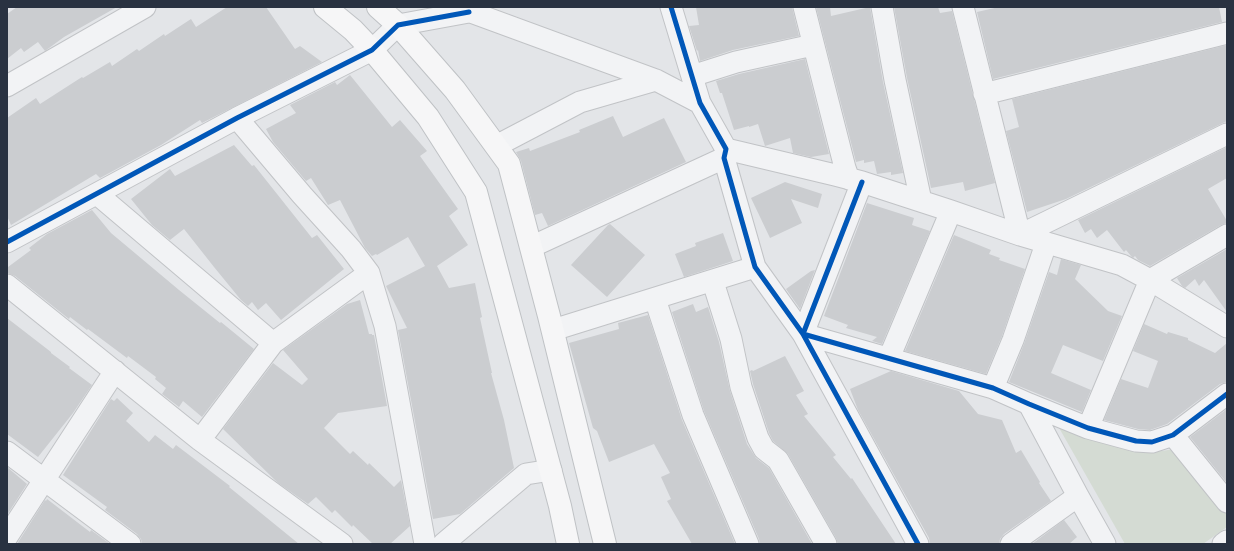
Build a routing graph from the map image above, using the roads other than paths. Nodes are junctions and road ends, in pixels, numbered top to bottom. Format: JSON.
{"nodes":[{"id":1,"x":145,"y":7,"type":"edge"},
{"id":2,"x":325,"y":7,"type":"edge"},
{"id":3,"x":378,"y":7,"type":"edge"},
{"id":4,"x":671,"y":7,"type":"edge"},
{"id":5,"x":804,"y":7,"type":"edge"},
{"id":6,"x":882,"y":7,"type":"edge"},
{"id":7,"x":963,"y":7,"type":"edge"},
{"id":8,"x":463,"y":10,"type":"edge"},
{"id":9,"x":398,"y":25,"type":"junction"},
{"id":10,"x":1227,"y":33,"type":"edge"},
{"id":11,"x":813,"y":45,"type":"junction"},
{"id":12,"x":372,"y":50,"type":"junction"},
{"id":13,"x":692,"y":76,"type":"junction"},
{"id":14,"x":656,"y":80,"type":"junction"},
{"id":15,"x":7,"y":86,"type":"edge"},
{"id":16,"x":984,"y":94,"type":"junction"},
{"id":17,"x":700,"y":103,"type":"junction"},
{"id":18,"x":237,"y":118,"type":"junction"},
{"id":19,"x":1227,"y":134,"type":"edge"},
{"id":20,"x":496,"y":146,"type":"junction"},
{"id":21,"x":725,"y":153,"type":"junction"},
{"id":22,"x":856,"y":181,"type":"junction"},
{"id":23,"x":97,"y":194,"type":"junction"},
{"id":24,"x":921,"y":201,"type":"junction"},
{"id":25,"x":951,"y":211,"type":"junction"},
{"id":26,"x":1227,"y":235,"type":"edge"},
{"id":27,"x":1020,"y":236,"type":"junction"},
{"id":28,"x":7,"y":242,"type":"edge"},
{"id":29,"x":1046,"y":244,"type":"junction"},
{"id":30,"x":531,"y":247,"type":"junction"},
{"id":31,"x":755,"y":268,"type":"junction"},
{"id":32,"x":369,"y":273,"type":"junction"},
{"id":33,"x":1150,"y":280,"type":"junction"},
{"id":34,"x":713,"y":282,"type":"junction"},
{"id":35,"x":7,"y":285,"type":"edge"},
{"id":36,"x":656,"y":299,"type":"junction"},
{"id":37,"x":1227,"y":327,"type":"edge"},
{"id":38,"x":553,"y":330,"type":"junction"},
{"id":39,"x":802,"y":334,"type":"junction"},
{"id":40,"x":273,"y":343,"type":"junction"},
{"id":41,"x":888,"y":358,"type":"junction"},
{"id":42,"x":115,"y":371,"type":"junction"},
{"id":43,"x":993,"y":388,"type":"junction"},
{"id":44,"x":1227,"y":394,"type":"edge"},
{"id":45,"x":1029,"y":404,"type":"junction"},
{"id":46,"x":1088,"y":428,"type":"junction"},
{"id":47,"x":1173,"y":435,"type":"junction"},
{"id":48,"x":200,"y":440,"type":"junction"},
{"id":49,"x":7,"y":452,"type":"edge"},
{"id":50,"x":551,"y":470,"type":"junction"},
{"id":51,"x":44,"y":480,"type":"junction"},
{"id":52,"x":1078,"y":496,"type":"junction"},
{"id":53,"x":1227,"y":502,"type":"edge"},
{"id":54,"x":7,"y":538,"type":"edge"},
{"id":55,"x":1227,"y":541,"type":"edge"},
{"id":56,"x":130,"y":544,"type":"edge"},
{"id":57,"x":342,"y":544,"type":"edge"},
{"id":58,"x":424,"y":544,"type":"edge"},
{"id":59,"x":443,"y":544,"type":"edge"},
{"id":60,"x":568,"y":544,"type":"edge"},
{"id":61,"x":605,"y":544,"type":"edge"},
{"id":62,"x":748,"y":544,"type":"edge"},
{"id":63,"x":826,"y":544,"type":"edge"},
{"id":64,"x":918,"y":544,"type":"edge"},
{"id":65,"x":1011,"y":544,"type":"edge"},
{"id":66,"x":1105,"y":544,"type":"edge"},
{"id":67,"x":1224,"y":544,"type":"edge"}],
"edges":[{"from":1,"to":15,"type":"street"},
{"from":2,"to":12,"type":"main road"},
{"from":3,"to":9,"type":"main road"},
{"from":4,"to":13,"type":"street"},
{"from":5,"to":11,"type":"street"},
{"from":6,"to":24,"type":"street"},
{"from":7,"to":16,"type":"street"},
{"from":8,"to":9,"type":"street"},
{"from":8,"to":14,"type":"street"},
{"from":9,"to":12,"type":"street"},
{"from":9,"to":20,"type":"main road"},
{"from":10,"to":16,"type":"street"},
{"from":11,"to":13,"type":"street"},
{"from":11,"to":22,"type":"street"},
{"from":12,"to":18,"type":"street"},
{"from":12,"to":50,"type":"main road"},
{"from":13,"to":17,"type":"street"},
{"from":14,"to":17,"type":"street"},
{"from":14,"to":20,"type":"street"},
{"from":16,"to":27,"type":"street"},
{"from":17,"to":21,"type":"street"},
{"from":18,"to":23,"type":"street"},
{"from":18,"to":32,"type":"street"},
{"from":19,"to":27,"type":"street"},
{"from":20,"to":30,"type":"main road"},
{"from":21,"to":22,"type":"street"},
{"from":21,"to":30,"type":"street"},
{"from":21,"to":31,"type":"street"},
{"from":22,"to":24,"type":"street"},
{"from":22,"to":39,"type":"street"},
{"from":23,"to":28,"type":"street"},
{"from":23,"to":40,"type":"street"},
{"from":24,"to":25,"type":"street"},
{"from":25,"to":27,"type":"street"},
{"from":25,"to":41,"type":"street"},
{"from":26,"to":33,"type":"street"},
{"from":27,"to":29,"type":"street"},
{"from":29,"to":33,"type":"street"},
{"from":29,"to":43,"type":"street"},
{"from":30,"to":38,"type":"main road"},
{"from":31,"to":34,"type":"street"},
{"from":31,"to":39,"type":"street"},
{"from":32,"to":40,"type":"street"},
{"from":32,"to":58,"type":"street"},
{"from":33,"to":37,"type":"street"},
{"from":33,"to":46,"type":"street"},
{"from":34,"to":36,"type":"street"},
{"from":34,"to":63,"type":"street"},
{"from":35,"to":42,"type":"street"},
{"from":36,"to":38,"type":"street"},
{"from":36,"to":62,"type":"street"},
{"from":38,"to":61,"type":"main road"},
{"from":39,"to":41,"type":"street"},
{"from":39,"to":64,"type":"street"},
{"from":40,"to":48,"type":"street"},
{"from":41,"to":43,"type":"street"},
{"from":42,"to":48,"type":"street"},
{"from":42,"to":51,"type":"street"},
{"from":43,"to":45,"type":"street"},
{"from":44,"to":47,"type":"street"},
{"from":45,"to":46,"type":"street"},
{"from":45,"to":52,"type":"street"},
{"from":46,"to":47,"type":"street"},
{"from":47,"to":53,"type":"street"},
{"from":48,"to":57,"type":"street"},
{"from":49,"to":51,"type":"street"},
{"from":50,"to":59,"type":"street"},
{"from":50,"to":60,"type":"main road"},
{"from":51,"to":54,"type":"street"},
{"from":51,"to":56,"type":"street"},
{"from":52,"to":65,"type":"street"},
{"from":52,"to":66,"type":"street"},
{"from":55,"to":67,"type":"street"}]}
